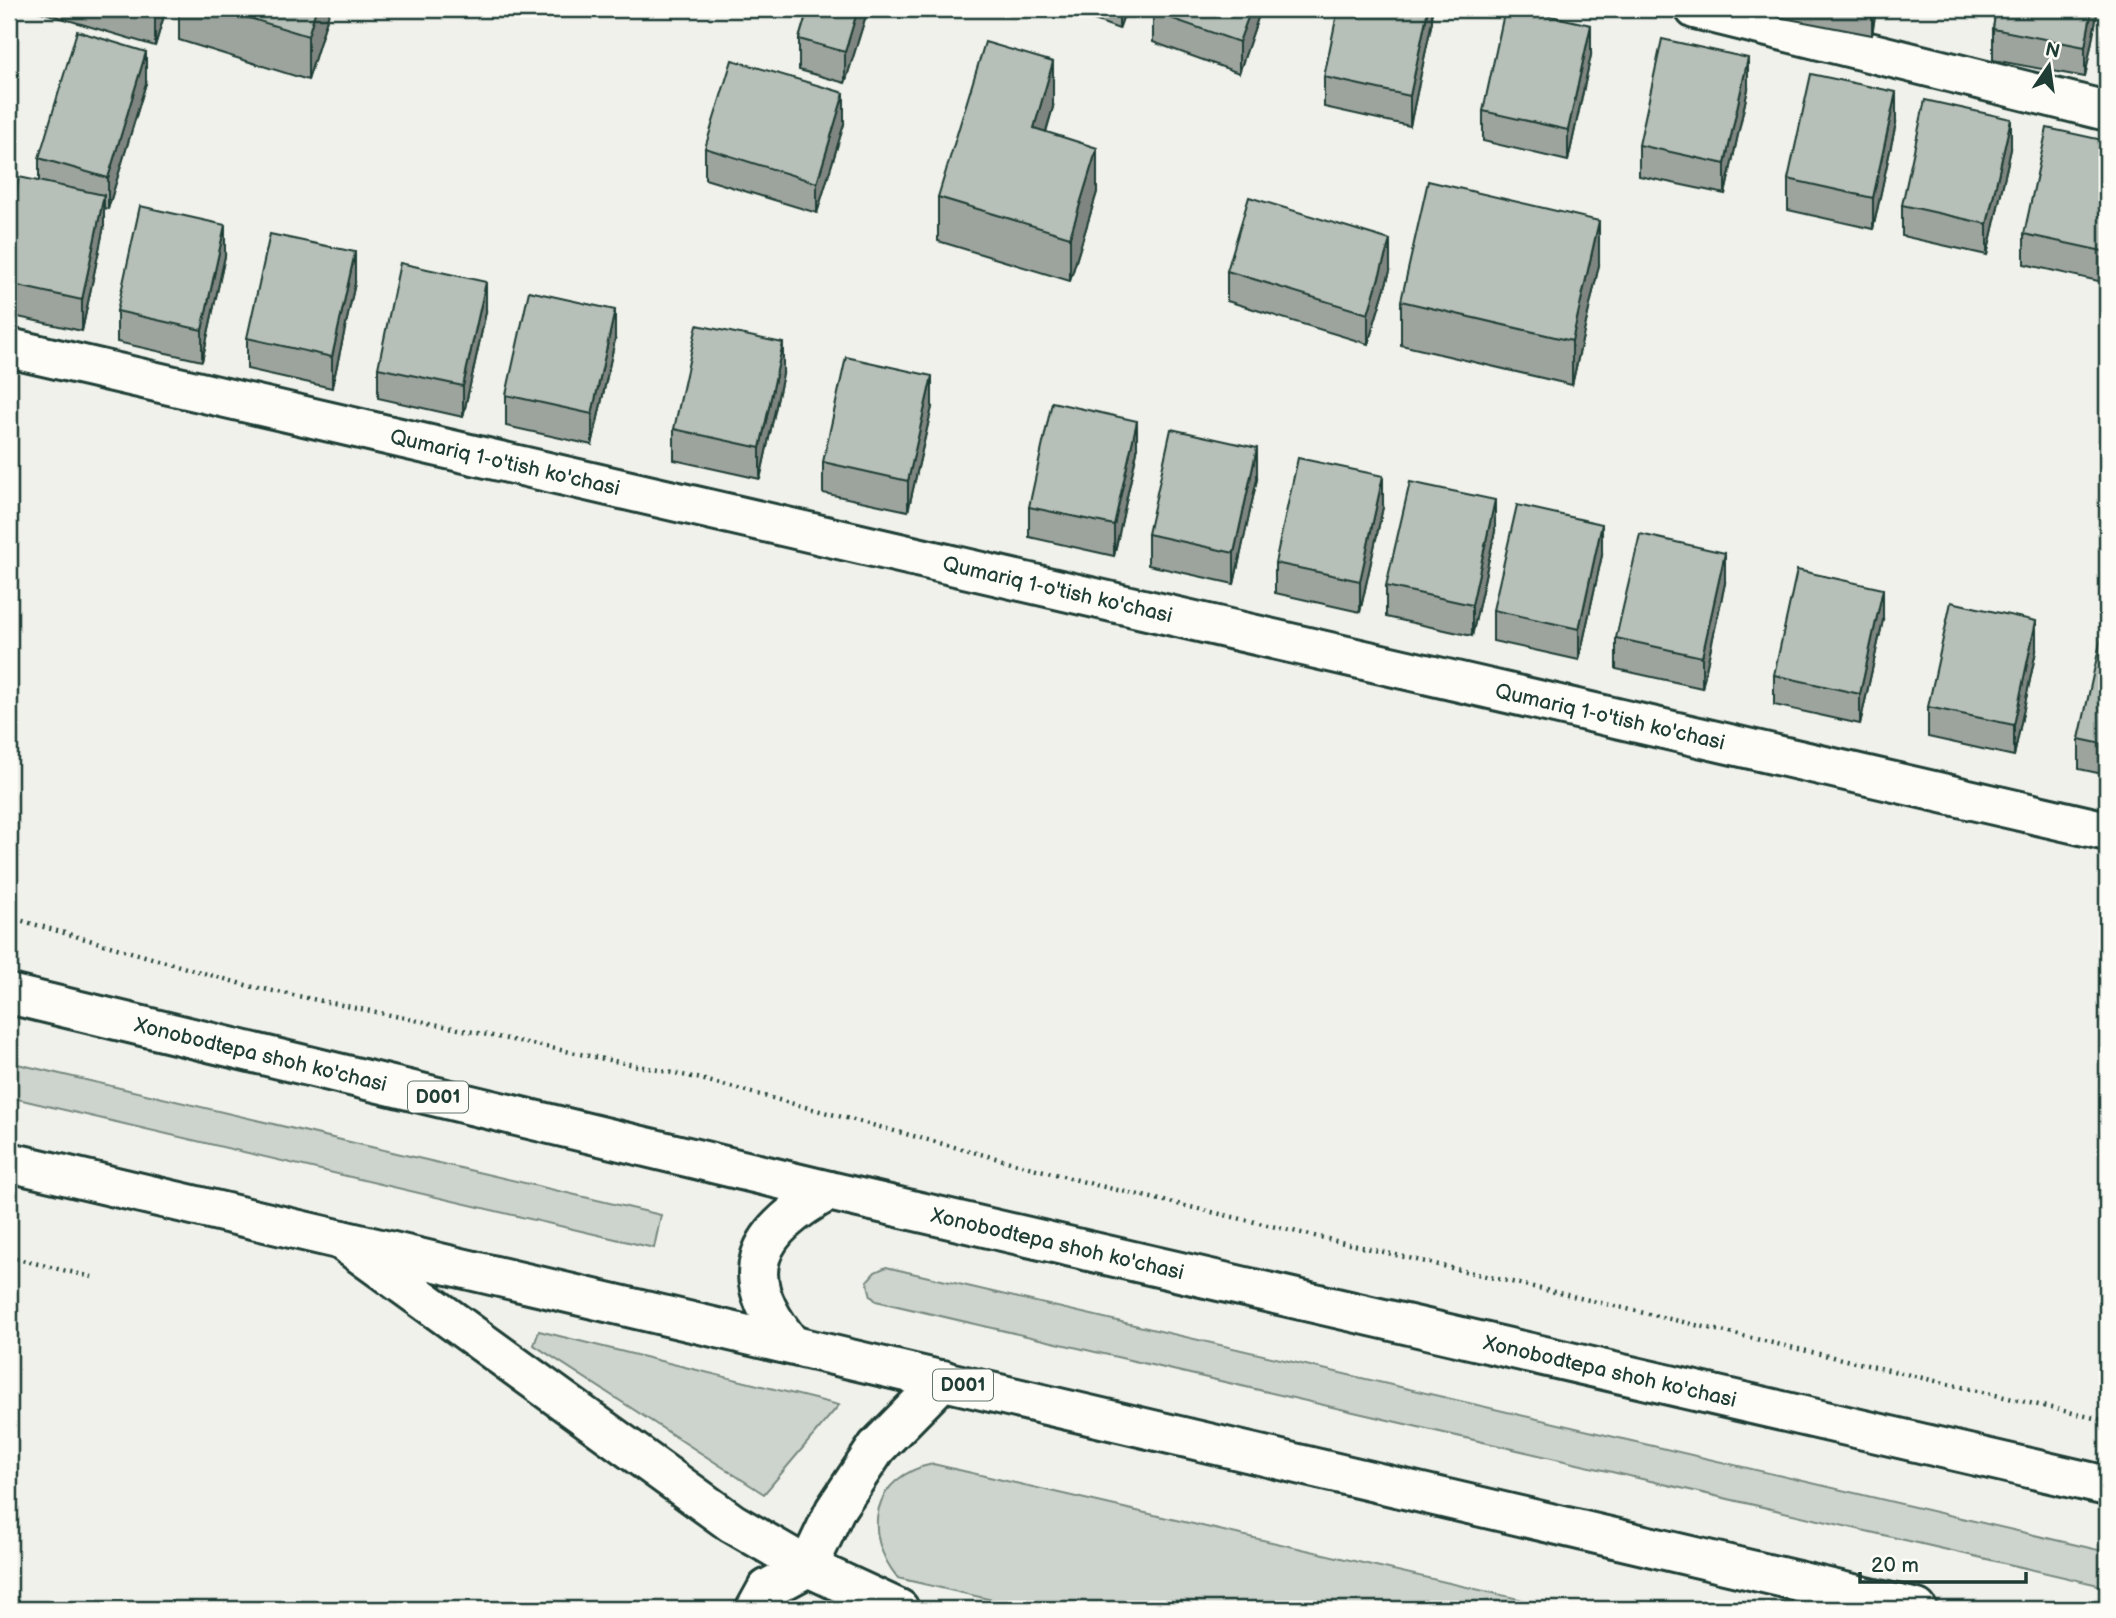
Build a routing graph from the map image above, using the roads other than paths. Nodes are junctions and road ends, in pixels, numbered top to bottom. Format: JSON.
{"nodes":[{"id":1,"x":1695,"y":9,"type":"edge"},
{"id":2,"x":2107,"y":111,"type":"edge"},
{"id":3,"x":9,"y":348,"type":"edge"},
{"id":4,"x":2107,"y":831,"type":"edge"},
{"id":5,"x":9,"y":994,"type":"edge"},
{"id":6,"x":9,"y":1162,"type":"edge"},
{"id":7,"x":829,"y":1191,"type":"junction"},
{"id":8,"x":341,"y":1240,"type":"junction"},
{"id":9,"x":791,"y":1343,"type":"junction"},
{"id":10,"x":943,"y":1380,"type":"junction"},
{"id":11,"x":2107,"y":1486,"type":"edge"},
{"id":12,"x":808,"y":1567,"type":"junction"},
{"id":13,"x":1896,"y":1606,"type":"edge"},
{"id":14,"x":756,"y":1609,"type":"edge"},
{"id":15,"x":899,"y":1609,"type":"edge"}],
"edges":[{"from":1,"to":2,"type":"main road"},
{"from":3,"to":4,"type":"main road","name":"Qumariq 1-o'tish ko'chasi"},
{"from":5,"to":7,"type":"main road","name":"Xonobodtepa shoh ko'chasi","number":"D001"},
{"from":6,"to":8,"type":"main road","number":"D001"},
{"from":7,"to":9,"type":"main road"},
{"from":7,"to":11,"type":"main road","name":"Xonobodtepa shoh ko'chasi","number":"D001"},
{"from":8,"to":9,"type":"main road","number":"D001"},
{"from":8,"to":12,"type":"main road"},
{"from":9,"to":10,"type":"main road","number":"D001"},
{"from":10,"to":12,"type":"main road"},
{"from":10,"to":13,"type":"main road","number":"D001"},
{"from":12,"to":14,"type":"main road"},
{"from":12,"to":15,"type":"main road"}]}
